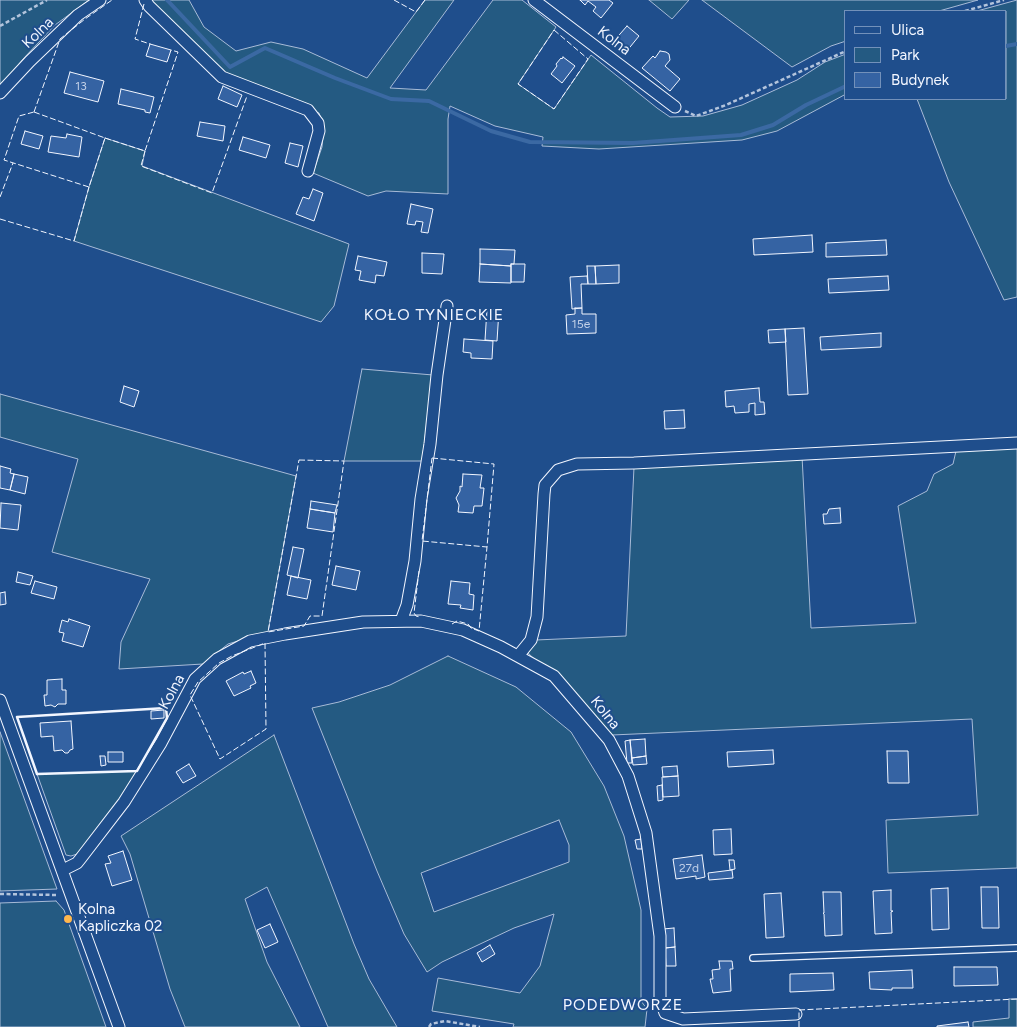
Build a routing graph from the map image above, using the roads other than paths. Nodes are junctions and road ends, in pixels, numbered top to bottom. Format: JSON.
{"nodes":[{"id":1,"x":100,"y":0,"type":"edge"},
{"id":2,"x":145,"y":0,"type":"edge"},
{"id":3,"x":534,"y":0,"type":"edge"},
{"id":4,"x":0,"y":93,"type":"edge"},
{"id":5,"x":675,"y":107,"type":"road end"},
{"id":6,"x":308,"y":172,"type":"dead end"},
{"id":7,"x":447,"y":306,"type":"dead end"},
{"id":8,"x":1017,"y":443,"type":"edge"},
{"id":9,"x":401,"y":621,"type":"junction"},
{"id":10,"x":518,"y":656,"type":"junction"},
{"id":11,"x":0,"y":700,"type":"edge"},
{"id":12,"x":63,"y":870,"type":"junction"},
{"id":13,"x":1017,"y":948,"type":"edge"},
{"id":14,"x":753,"y":958,"type":"dead end"},
{"id":15,"x":796,"y":1014,"type":"dead end"},
{"id":16,"x":119,"y":1027,"type":"edge"}],
"edges":[{"from":1,"to":4,"type":"street","name":"Kolna"},
{"from":2,"to":6,"type":"street"},
{"from":3,"to":5,"type":"street","name":"Kolna"},
{"from":7,"to":9,"type":"street"},
{"from":8,"to":10,"type":"street"},
{"from":9,"to":10,"type":"street","name":"Kolna"},
{"from":9,"to":12,"type":"street","name":"Kolna"},
{"from":10,"to":15,"type":"street","name":"Kolna"},
{"from":11,"to":12,"type":"street"},
{"from":12,"to":16,"type":"street"},
{"from":13,"to":14,"type":"lane"}]}
